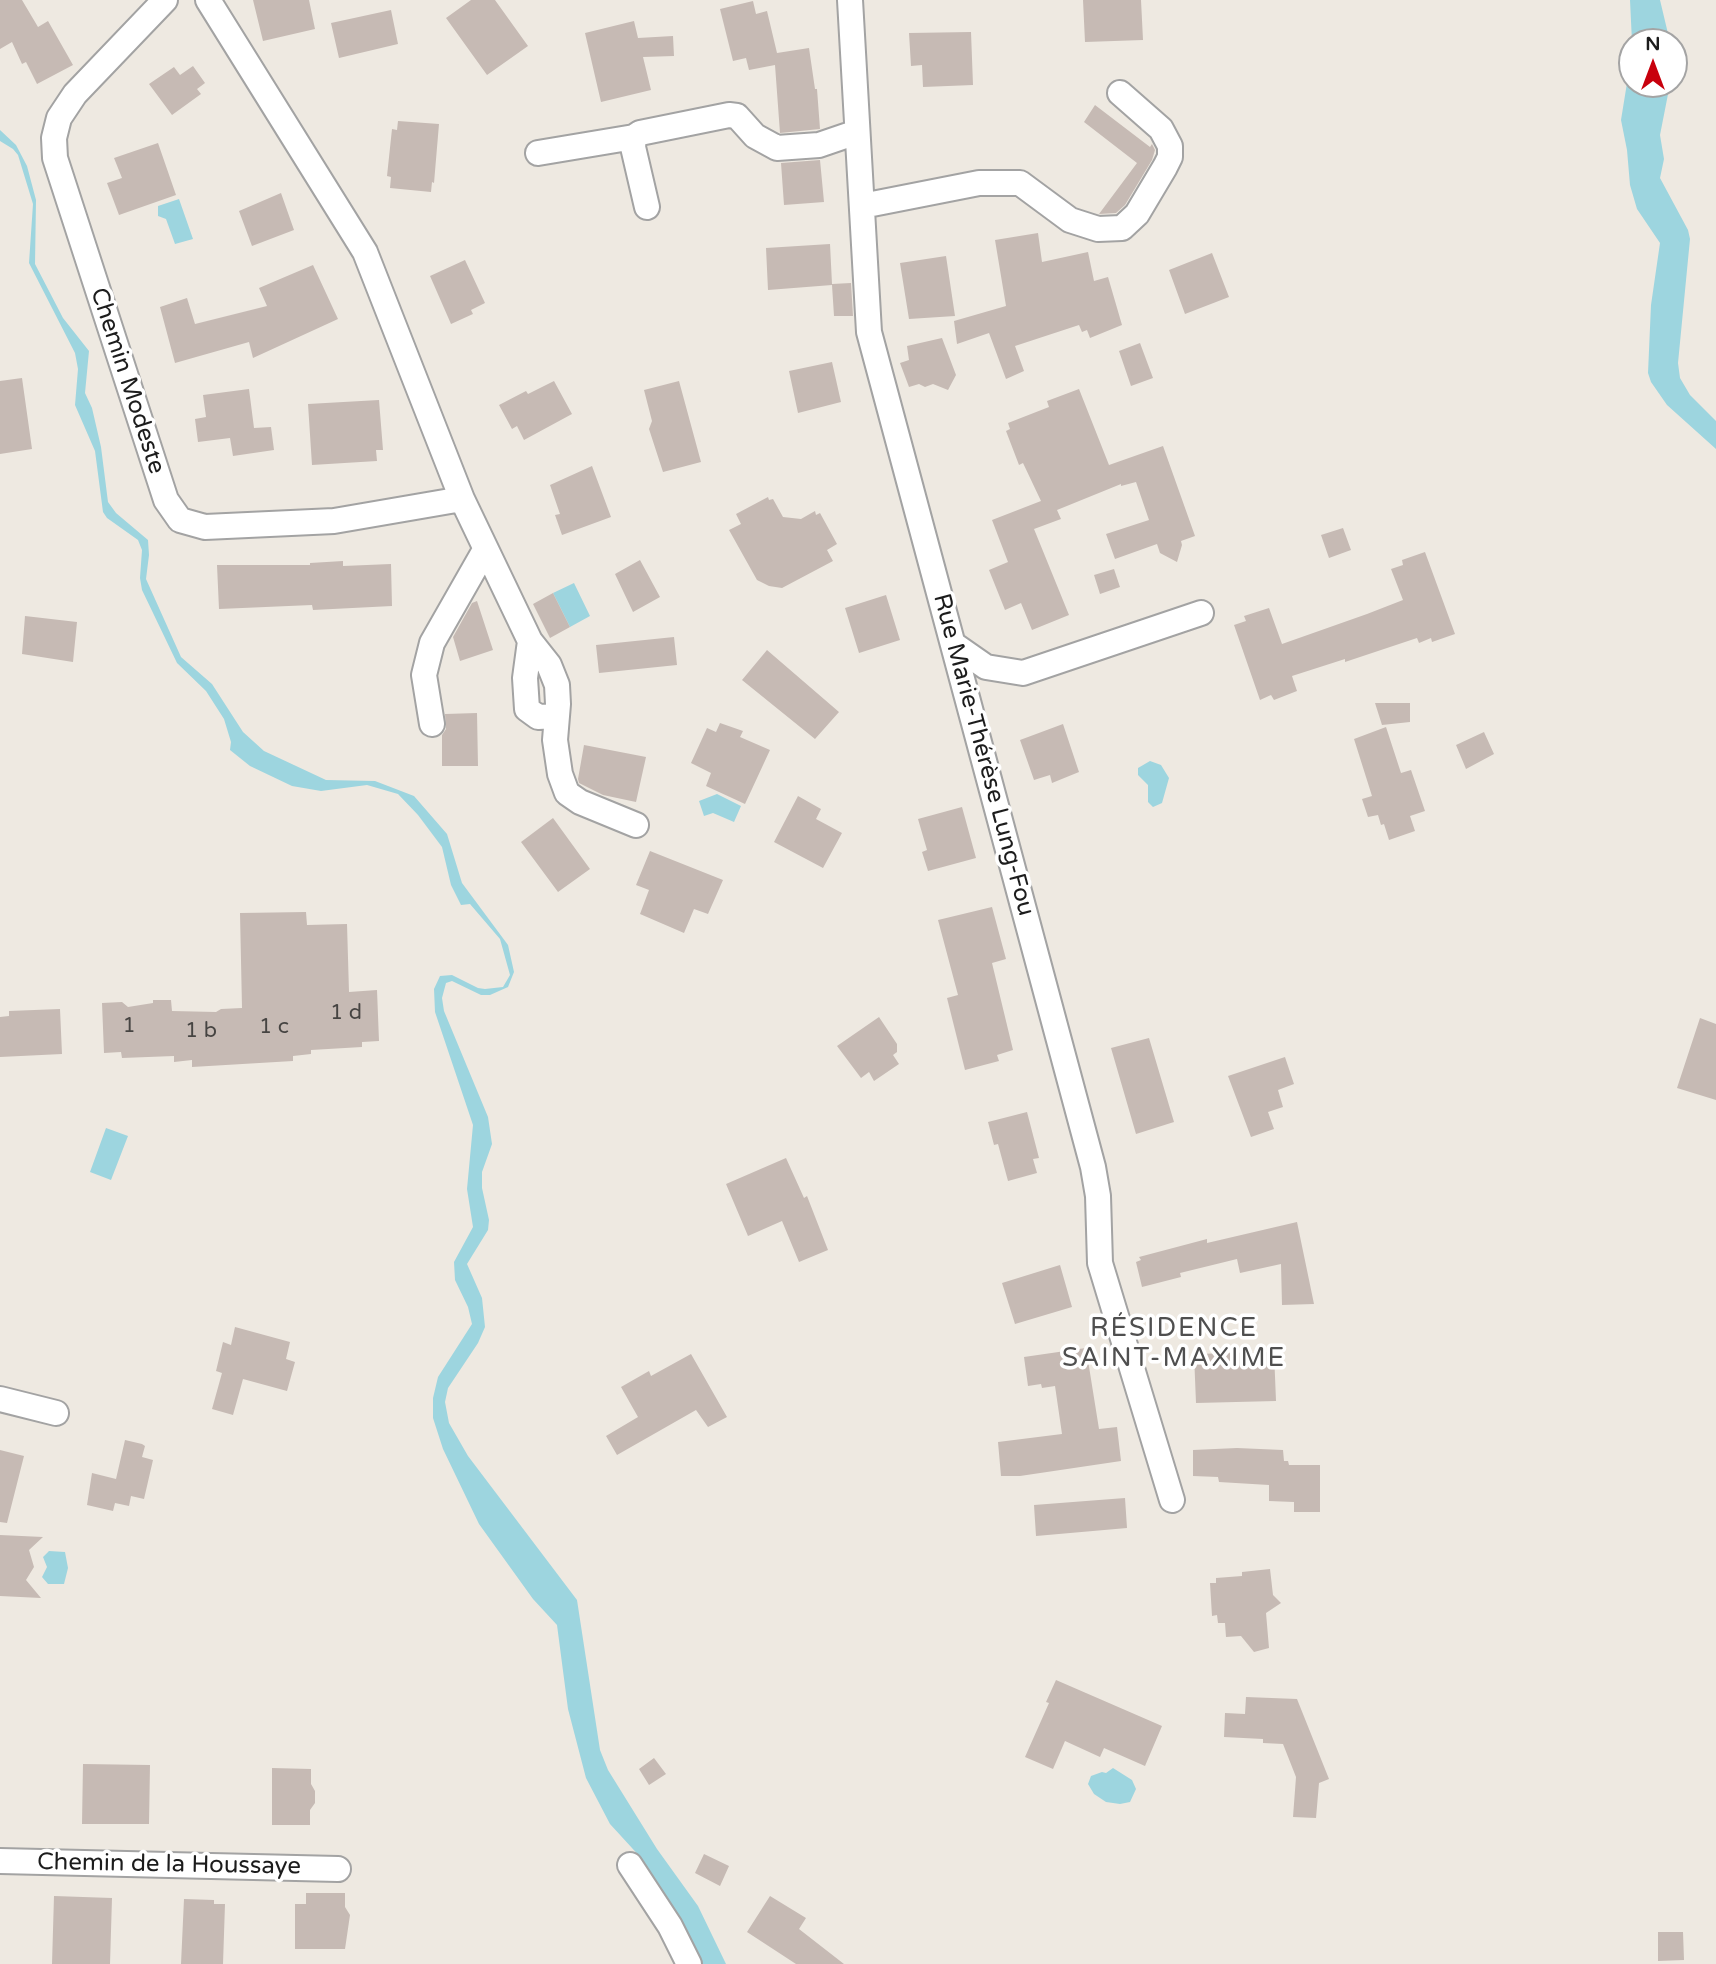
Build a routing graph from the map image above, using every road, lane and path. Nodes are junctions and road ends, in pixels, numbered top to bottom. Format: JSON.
{"nodes":[{"id":1,"x":165,"y":0,"type":"edge"},
{"id":2,"x":208,"y":0,"type":"edge"},
{"id":3,"x":850,"y":0,"type":"edge"},
{"id":4,"x":1120,"y":93,"type":"dead end"},
{"id":5,"x":858,"y":132,"type":"junction"},
{"id":6,"x":634,"y":136,"type":"junction"},
{"id":7,"x":538,"y":153,"type":"dead end"},
{"id":8,"x":862,"y":206,"type":"junction"},
{"id":9,"x":648,"y":207,"type":"dead end"},
{"id":10,"x":461,"y":499,"type":"junction"},
{"id":11,"x":485,"y":550,"type":"junction"},
{"id":12,"x":1201,"y":613,"type":"dead end"},
{"id":13,"x":530,"y":641,"type":"junction"},
{"id":14,"x":953,"y":644,"type":"junction"},
{"id":15,"x":556,"y":716,"type":"junction"},
{"id":16,"x":432,"y":724,"type":"dead end"},
{"id":17,"x":636,"y":825,"type":"dead end"},
{"id":18,"x":0,"y":1399,"type":"edge"},
{"id":19,"x":56,"y":1413,"type":"dead end"},
{"id":20,"x":1172,"y":1500,"type":"dead end"},
{"id":21,"x":0,"y":1861,"type":"edge"},
{"id":22,"x":630,"y":1865,"type":"dead end"},
{"id":23,"x":338,"y":1869,"type":"dead end"},
{"id":24,"x":689,"y":1964,"type":"edge"}],
"edges":[{"from":1,"to":10,"type":"street","name":"Chemin Modeste"},
{"from":2,"to":10,"type":"street"},
{"from":3,"to":5,"type":"street","name":"Rue Marie-Thérèse Lung-Fou"},
{"from":4,"to":8,"type":"street"},
{"from":5,"to":6,"type":"street"},
{"from":5,"to":8,"type":"street","name":"Rue Marie-Thérèse Lung-Fou"},
{"from":6,"to":7,"type":"street"},
{"from":6,"to":9,"type":"street"},
{"from":8,"to":14,"type":"street","name":"Rue Marie-Thérèse Lung-Fou"},
{"from":10,"to":11,"type":"street"},
{"from":11,"to":13,"type":"street"},
{"from":11,"to":16,"type":"street"},
{"from":12,"to":14,"type":"street"},
{"from":13,"to":15,"type":"street"},
{"from":13,"to":15,"type":"street"},
{"from":14,"to":20,"type":"street","name":"Rue Marie-Thérèse Lung-Fou"},
{"from":15,"to":17,"type":"street"},
{"from":18,"to":19,"type":"street"},
{"from":21,"to":23,"type":"street","name":"Chemin de la Houssaye"},
{"from":22,"to":24,"type":"street"}]}
